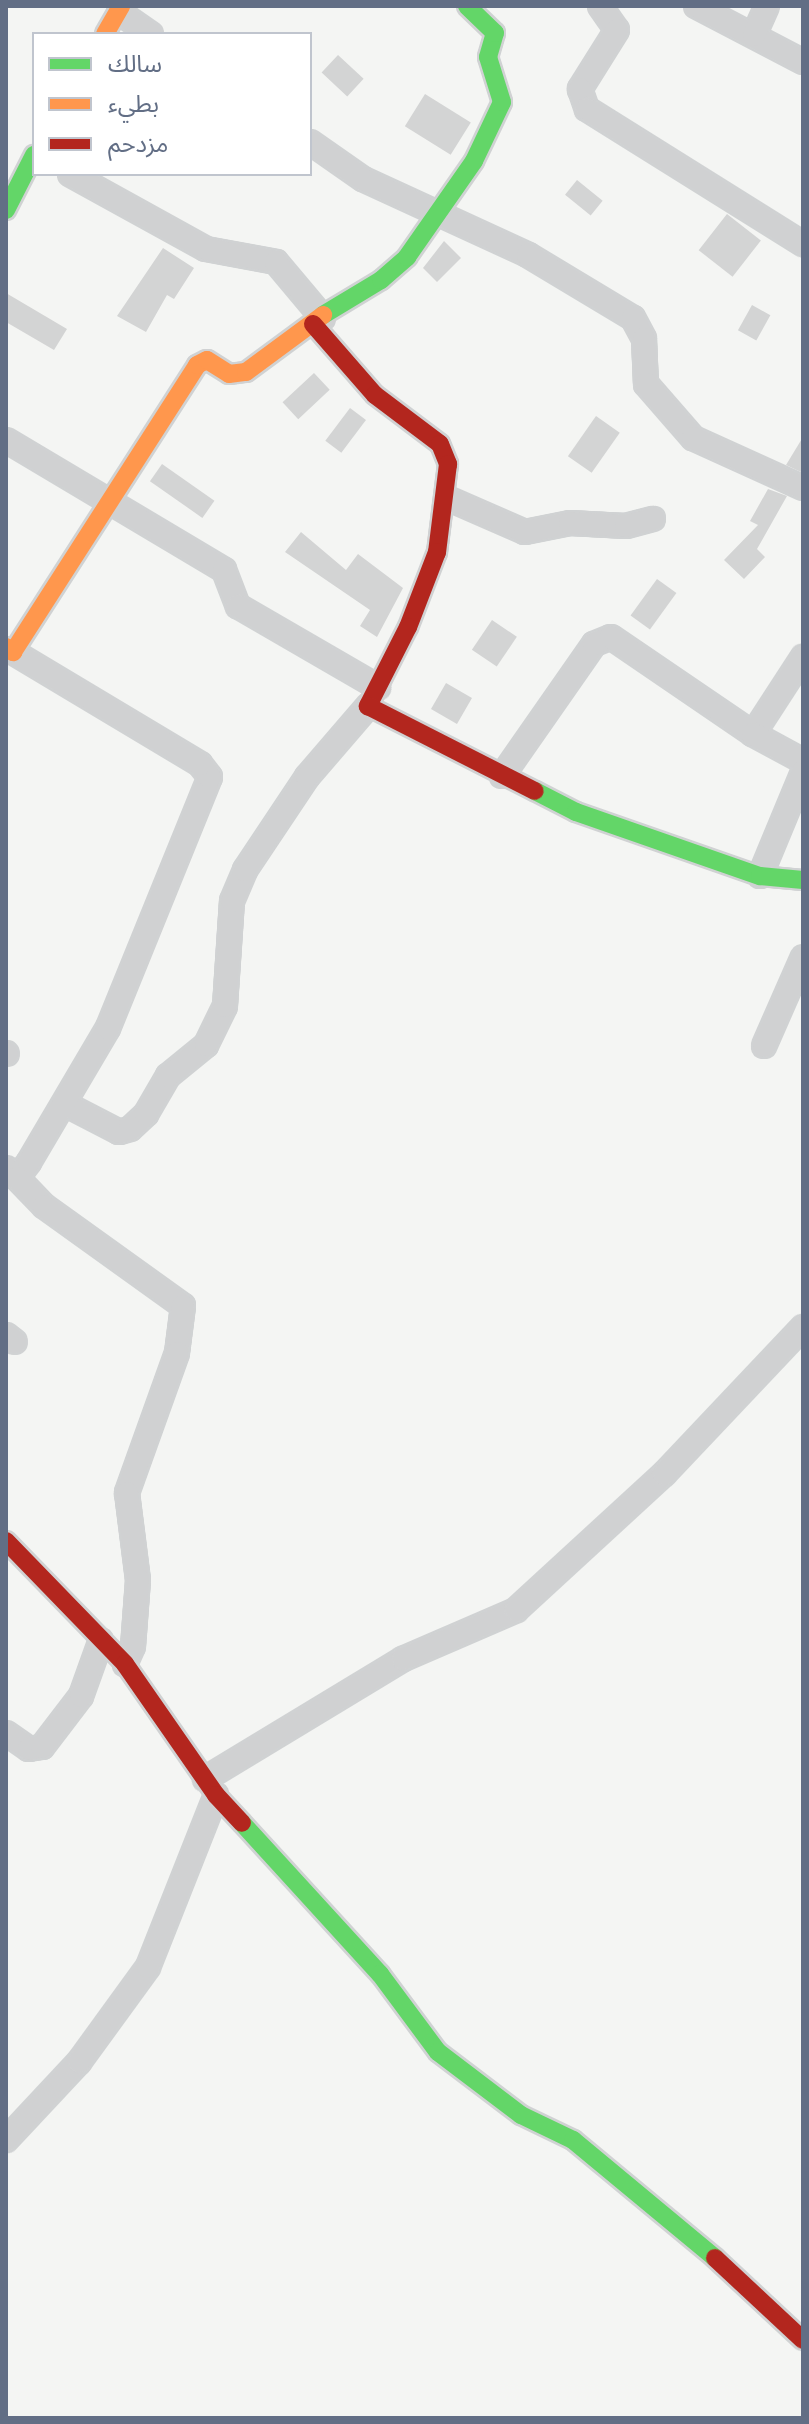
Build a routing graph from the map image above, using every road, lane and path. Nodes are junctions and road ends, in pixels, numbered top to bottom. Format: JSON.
{"nodes":[{"id":1,"x":467,"y":6,"type":"edge"},
{"id":2,"x":600,"y":6,"type":"edge"},
{"id":3,"x":696,"y":6,"type":"edge"},
{"id":4,"x":767,"y":6,"type":"edge"},
{"id":5,"x":120,"y":9,"type":"edge"},
{"id":6,"x":106,"y":32,"type":"edge"},
{"id":7,"x":149,"y":32,"type":"edge"},
{"id":8,"x":754,"y":35,"type":"junction"},
{"id":9,"x":803,"y":62,"type":"edge"},
{"id":10,"x":312,"y":143,"type":"edge"},
{"id":11,"x":32,"y":159,"type":"edge"},
{"id":12,"x":74,"y":176,"type":"edge"},
{"id":13,"x":6,"y":210,"type":"edge"},
{"id":14,"x":433,"y":215,"type":"junction"},
{"id":15,"x":803,"y":243,"type":"edge"},
{"id":16,"x":318,"y":321,"type":"junction"},
{"id":17,"x":6,"y":440,"type":"edge"},
{"id":18,"x":803,"y":488,"type":"edge"},
{"id":19,"x":447,"y":498,"type":"junction"},
{"id":20,"x":109,"y":502,"type":"junction"},
{"id":21,"x":653,"y":519,"type":"dead end"},
{"id":22,"x":9,"y":649,"type":"edge"},
{"id":23,"x":803,"y":657,"type":"edge"},
{"id":24,"x":373,"y":697,"type":"junction"},
{"id":25,"x":753,"y":734,"type":"junction"},
{"id":26,"x":803,"y":761,"type":"edge"},
{"id":27,"x":803,"y":772,"type":"edge"},
{"id":28,"x":502,"y":776,"type":"junction"},
{"id":29,"x":760,"y":876,"type":"junction"},
{"id":30,"x":803,"y":880,"type":"edge"},
{"id":31,"x":803,"y":957,"type":"edge"},
{"id":32,"x":764,"y":1046,"type":"dead end"},
{"id":33,"x":65,"y":1104,"type":"junction"},
{"id":34,"x":12,"y":1173,"type":"edge"},
{"id":35,"x":803,"y":1327,"type":"edge"},
{"id":36,"x":6,"y":1541,"type":"edge"},
{"id":37,"x":101,"y":1640,"type":"junction"},
{"id":38,"x":125,"y":1664,"type":"junction"},
{"id":39,"x":6,"y":1733,"type":"edge"},
{"id":40,"x":211,"y":1787,"type":"junction"},
{"id":41,"x":6,"y":2140,"type":"edge"},
{"id":42,"x":803,"y":2340,"type":"edge"}],
"edges":[{"from":1,"to":14,"type":"street"},
{"from":2,"to":15,"type":"street"},
{"from":3,"to":8,"type":"street"},
{"from":4,"to":8,"type":"street"},
{"from":5,"to":6,"type":"street"},
{"from":5,"to":7,"type":"street"},
{"from":8,"to":9,"type":"street"},
{"from":10,"to":14,"type":"street"},
{"from":11,"to":13,"type":"street"},
{"from":12,"to":16,"type":"street"},
{"from":14,"to":16,"type":"street"},
{"from":14,"to":18,"type":"street"},
{"from":16,"to":19,"type":"street"},
{"from":16,"to":20,"type":"street"},
{"from":17,"to":20,"type":"street"},
{"from":19,"to":21,"type":"street"},
{"from":19,"to":24,"type":"street"},
{"from":20,"to":22,"type":"street"},
{"from":20,"to":24,"type":"street"},
{"from":22,"to":33,"type":"street"},
{"from":23,"to":25,"type":"street"},
{"from":24,"to":28,"type":"street"},
{"from":24,"to":33,"type":"street"},
{"from":25,"to":26,"type":"street"},
{"from":25,"to":28,"type":"street"},
{"from":27,"to":29,"type":"street"},
{"from":28,"to":29,"type":"street"},
{"from":29,"to":30,"type":"street"},
{"from":31,"to":32,"type":"street"},
{"from":33,"to":34,"type":"street"},
{"from":34,"to":38,"type":"street"},
{"from":35,"to":40,"type":"street"},
{"from":36,"to":37,"type":"street"},
{"from":37,"to":38,"type":"street"},
{"from":37,"to":39,"type":"street"},
{"from":38,"to":40,"type":"street"},
{"from":40,"to":41,"type":"street"},
{"from":40,"to":42,"type":"street"}]}
